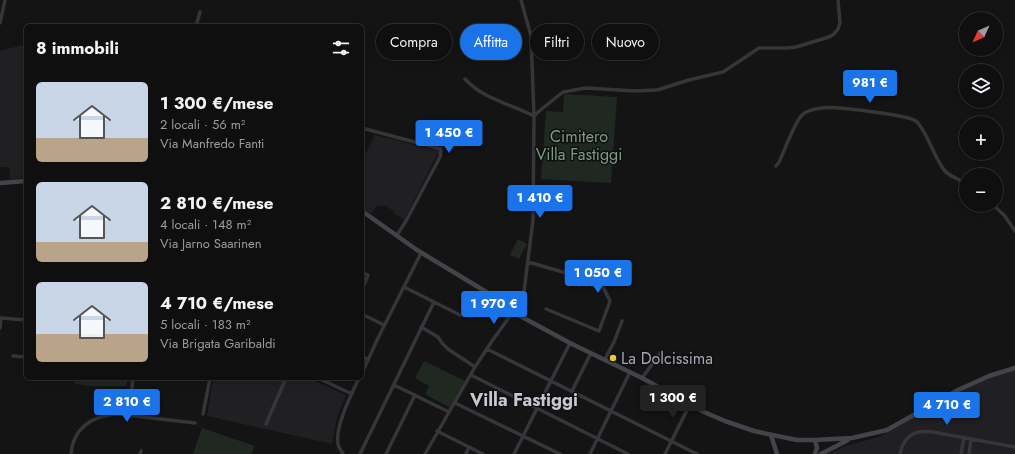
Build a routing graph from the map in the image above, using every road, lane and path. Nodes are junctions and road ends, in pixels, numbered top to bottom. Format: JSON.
{"nodes":[{"id":1,"x":5,"y":0,"type":"edge"},
{"id":2,"x":521,"y":0,"type":"edge"},
{"id":3,"x":838,"y":0,"type":"edge"},
{"id":4,"x":200,"y":12,"type":"dead end"},
{"id":5,"x":0,"y":23,"type":"edge"},
{"id":6,"x":197,"y":24,"type":"edge"},
{"id":7,"x":465,"y":80,"type":"dead end"},
{"id":8,"x":534,"y":116,"type":"junction"},
{"id":9,"x":364,"y":129,"type":"edge"},
{"id":10,"x":776,"y":166,"type":"dead end"},
{"id":11,"x":959,"y":180,"type":"edge"},
{"id":12,"x":24,"y":181,"type":"edge"},
{"id":13,"x":0,"y":183,"type":"edge"},
{"id":14,"x":364,"y":212,"type":"edge"},
{"id":15,"x":1001,"y":212,"type":"edge"},
{"id":16,"x":1015,"y":230,"type":"edge"},
{"id":17,"x":397,"y":235,"type":"junction"},
{"id":18,"x":421,"y":253,"type":"junction"},
{"id":19,"x":528,"y":262,"type":"junction"},
{"id":20,"x":364,"y":273,"type":"edge"},
{"id":21,"x":364,"y":285,"type":"edge"},
{"id":22,"x":404,"y":287,"type":"junction"},
{"id":23,"x":434,"y":302,"type":"junction"},
{"id":24,"x":546,"y":309,"type":"dead end"},
{"id":25,"x":513,"y":311,"type":"junction"},
{"id":26,"x":364,"y":315,"type":"edge"},
{"id":27,"x":460,"y":315,"type":"dead end"},
{"id":28,"x":24,"y":320,"type":"edge"},
{"id":29,"x":622,"y":321,"type":"dead end"},
{"id":30,"x":384,"y":325,"type":"junction"},
{"id":31,"x":422,"y":327,"type":"junction"},
{"id":32,"x":0,"y":328,"type":"edge"},
{"id":33,"x":570,"y":343,"type":"junction"},
{"id":34,"x":487,"y":349,"type":"junction"},
{"id":35,"x":661,"y":352,"type":"dead end"},
{"id":36,"x":591,"y":353,"type":"junction"},
{"id":37,"x":13,"y":356,"type":"dead end"},
{"id":38,"x":24,"y":357,"type":"edge"},
{"id":39,"x":364,"y":357,"type":"edge"},
{"id":40,"x":605,"y":359,"type":"junction"},
{"id":41,"x":368,"y":360,"type":"junction"},
{"id":42,"x":475,"y":367,"type":"junction"},
{"id":43,"x":1015,"y":368,"type":"edge"},
{"id":44,"x":364,"y":369,"type":"edge"},
{"id":45,"x":630,"y":372,"type":"junction"},
{"id":46,"x":471,"y":375,"type":"junction"},
{"id":47,"x":642,"y":378,"type":"junction"},
{"id":48,"x":133,"y":380,"type":"edge"},
{"id":49,"x":210,"y":380,"type":"edge"},
{"id":50,"x":285,"y":380,"type":"edge"},
{"id":51,"x":322,"y":380,"type":"edge"},
{"id":52,"x":358,"y":380,"type":"edge"},
{"id":53,"x":551,"y":381,"type":"junction"},
{"id":54,"x":394,"y":385,"type":"junction"},
{"id":55,"x":572,"y":391,"type":"junction"},
{"id":56,"x":352,"y":394,"type":"junction"},
{"id":57,"x":415,"y":395,"type":"junction"},
{"id":58,"x":455,"y":403,"type":"junction"},
{"id":59,"x":690,"y":404,"type":"junction"},
{"id":60,"x":537,"y":408,"type":"junction"},
{"id":61,"x":611,"y":411,"type":"junction"},
{"id":62,"x":449,"y":412,"type":"junction"},
{"id":63,"x":203,"y":414,"type":"dead end"},
{"id":64,"x":129,"y":415,"type":"junction"},
{"id":65,"x":195,"y":423,"type":"dead end"},
{"id":66,"x":266,"y":424,"type":"dead end"},
{"id":67,"x":437,"y":431,"type":"junction"},
{"id":68,"x":771,"y":435,"type":"junction"},
{"id":69,"x":524,"y":436,"type":"junction"},
{"id":70,"x":964,"y":437,"type":"junction"},
{"id":71,"x":597,"y":438,"type":"junction"},
{"id":72,"x":852,"y":438,"type":"junction"},
{"id":73,"x":971,"y":439,"type":"junction"},
{"id":74,"x":815,"y":440,"type":"junction"},
{"id":75,"x":671,"y":441,"type":"junction"},
{"id":76,"x":470,"y":447,"type":"junction"},
{"id":77,"x":1015,"y":447,"type":"edge"},
{"id":78,"x":71,"y":454,"type":"edge"},
{"id":79,"x":343,"y":454,"type":"edge"},
{"id":80,"x":360,"y":454,"type":"edge"},
{"id":81,"x":386,"y":454,"type":"edge"},
{"id":82,"x":424,"y":454,"type":"edge"},
{"id":83,"x":466,"y":454,"type":"edge"},
{"id":84,"x":483,"y":454,"type":"edge"},
{"id":85,"x":514,"y":454,"type":"edge"},
{"id":86,"x":560,"y":454,"type":"edge"},
{"id":87,"x":590,"y":454,"type":"edge"},
{"id":88,"x":628,"y":454,"type":"edge"},
{"id":89,"x":665,"y":454,"type":"edge"},
{"id":90,"x":695,"y":454,"type":"edge"},
{"id":91,"x":777,"y":454,"type":"edge"},
{"id":92,"x":815,"y":454,"type":"edge"},
{"id":93,"x":821,"y":454,"type":"edge"},
{"id":94,"x":900,"y":454,"type":"edge"},
{"id":95,"x":961,"y":454,"type":"edge"},
{"id":96,"x":969,"y":454,"type":"edge"}],
"edges":[{"from":1,"to":5,"type":"street"},
{"from":2,"to":8,"type":"street"},
{"from":3,"to":8,"type":"street"},
{"from":4,"to":6,"type":"street"},
{"from":7,"to":8,"type":"street"},
{"from":8,"to":19,"type":"street"},
{"from":9,"to":17,"type":"street"},
{"from":10,"to":11,"type":"street"},
{"from":12,"to":13,"type":"street"},
{"from":14,"to":17,"type":"street"},
{"from":15,"to":16,"type":"street"},
{"from":17,"to":18,"type":"street"},
{"from":18,"to":22,"type":"street"},
{"from":18,"to":25,"type":"street"},
{"from":19,"to":24,"type":"street"},
{"from":19,"to":25,"type":"street"},
{"from":20,"to":21,"type":"street"},
{"from":22,"to":23,"type":"street"},
{"from":22,"to":30,"type":"street"},
{"from":23,"to":27,"type":"street"},
{"from":23,"to":31,"type":"street"},
{"from":25,"to":33,"type":"street"},
{"from":25,"to":34,"type":"street"},
{"from":26,"to":30,"type":"street"},
{"from":28,"to":32,"type":"street"},
{"from":29,"to":40,"type":"street"},
{"from":30,"to":41,"type":"street"},
{"from":31,"to":42,"type":"street"},
{"from":31,"to":54,"type":"street"},
{"from":33,"to":36,"type":"street"},
{"from":33,"to":53,"type":"street"},
{"from":34,"to":42,"type":"street"},
{"from":34,"to":53,"type":"street"},
{"from":35,"to":47,"type":"street"},
{"from":36,"to":40,"type":"street"},
{"from":36,"to":55,"type":"street"},
{"from":37,"to":38,"type":"street"},
{"from":39,"to":41,"type":"street"},
{"from":40,"to":45,"type":"street"},
{"from":41,"to":44,"type":"street"},
{"from":42,"to":46,"type":"street"},
{"from":43,"to":72,"type":"street"},
{"from":45,"to":47,"type":"street"},
{"from":45,"to":61,"type":"street"},
{"from":46,"to":58,"type":"street"},
{"from":46,"to":60,"type":"street"},
{"from":47,"to":59,"type":"street"},
{"from":48,"to":64,"type":"street"},
{"from":49,"to":63,"type":"street"},
{"from":50,"to":66,"type":"street"},
{"from":51,"to":56,"type":"street"},
{"from":52,"to":56,"type":"street"},
{"from":53,"to":55,"type":"street"},
{"from":53,"to":60,"type":"street"},
{"from":54,"to":57,"type":"street"},
{"from":54,"to":80,"type":"street"},
{"from":55,"to":61,"type":"street"},
{"from":56,"to":79,"type":"street"},
{"from":57,"to":62,"type":"street"},
{"from":57,"to":81,"type":"street"},
{"from":58,"to":62,"type":"street"},
{"from":58,"to":69,"type":"street"},
{"from":59,"to":68,"type":"street"},
{"from":59,"to":75,"type":"street"},
{"from":60,"to":69,"type":"street"},
{"from":60,"to":71,"type":"street"},
{"from":61,"to":71,"type":"street"},
{"from":61,"to":75,"type":"street"},
{"from":62,"to":67,"type":"street"},
{"from":64,"to":65,"type":"street"},
{"from":64,"to":78,"type":"street"},
{"from":67,"to":76,"type":"street"},
{"from":67,"to":82,"type":"street"},
{"from":68,"to":74,"type":"street"},
{"from":68,"to":91,"type":"street"},
{"from":69,"to":85,"type":"street"},
{"from":69,"to":86,"type":"street"},
{"from":70,"to":73,"type":"street"},
{"from":70,"to":94,"type":"street"},
{"from":70,"to":95,"type":"street"},
{"from":71,"to":87,"type":"street"},
{"from":71,"to":88,"type":"street"},
{"from":72,"to":74,"type":"street"},
{"from":72,"to":93,"type":"street"},
{"from":73,"to":77,"type":"street"},
{"from":73,"to":96,"type":"street"},
{"from":74,"to":92,"type":"street"},
{"from":75,"to":89,"type":"street"},
{"from":75,"to":90,"type":"street"},
{"from":76,"to":83,"type":"street"},
{"from":76,"to":84,"type":"street"}]}
